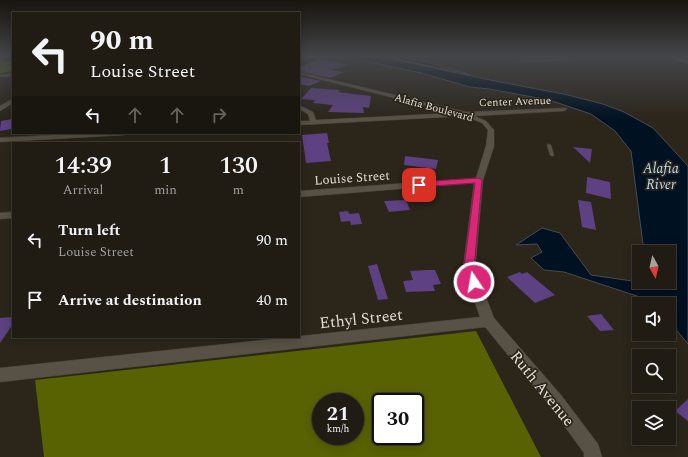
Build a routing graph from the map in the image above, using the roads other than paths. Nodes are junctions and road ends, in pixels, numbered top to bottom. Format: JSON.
{"nodes":[{"id":1,"x":317,"y":77,"type":"edge"},
{"id":2,"x":12,"y":102,"type":"edge"},
{"id":3,"x":300,"y":108,"type":"edge"},
{"id":4,"x":0,"y":109,"type":"edge"},
{"id":5,"x":564,"y":110,"type":"dead end"},
{"id":6,"x":465,"y":114,"type":"junction"},
{"id":7,"x":313,"y":122,"type":"junction"},
{"id":8,"x":300,"y":123,"type":"edge"},
{"id":9,"x":92,"y":134,"type":"edge"},
{"id":10,"x":58,"y":135,"type":"edge"},
{"id":11,"x":0,"y":140,"type":"edge"},
{"id":12,"x":549,"y":145,"type":"dead end"},
{"id":13,"x":552,"y":155,"type":"dead end"},
{"id":14,"x":479,"y":180,"type":"junction"},
{"id":15,"x":300,"y":194,"type":"edge"},
{"id":16,"x":12,"y":215,"type":"edge"},
{"id":17,"x":0,"y":216,"type":"edge"},
{"id":18,"x":488,"y":321,"type":"junction"},
{"id":19,"x":0,"y":374,"type":"edge"},
{"id":20,"x":595,"y":455,"type":"edge"}],
"edges":[{"from":1,"to":6,"type":"street","name":"Alafia Boulevard"},
{"from":2,"to":4,"type":"street"},
{"from":3,"to":7,"type":"street"},
{"from":5,"to":6,"type":"street","name":"Center Avenue"},
{"from":6,"to":7,"type":"street","name":"Center Avenue"},
{"from":6,"to":14,"type":"street","name":"Alafia Boulevard"},
{"from":7,"to":8,"type":"street","name":"Center Avenue"},
{"from":9,"to":10,"type":"street"},
{"from":10,"to":11,"type":"street"},
{"from":12,"to":13,"type":"lane"},
{"from":14,"to":15,"type":"street","name":"Louise Street"},
{"from":14,"to":18,"type":"street","name":"Alafia Boulevard"},
{"from":16,"to":17,"type":"street"},
{"from":18,"to":19,"type":"street","name":"Ethyl Street"},
{"from":18,"to":20,"type":"street","name":"Ruth Avenue"}]}
